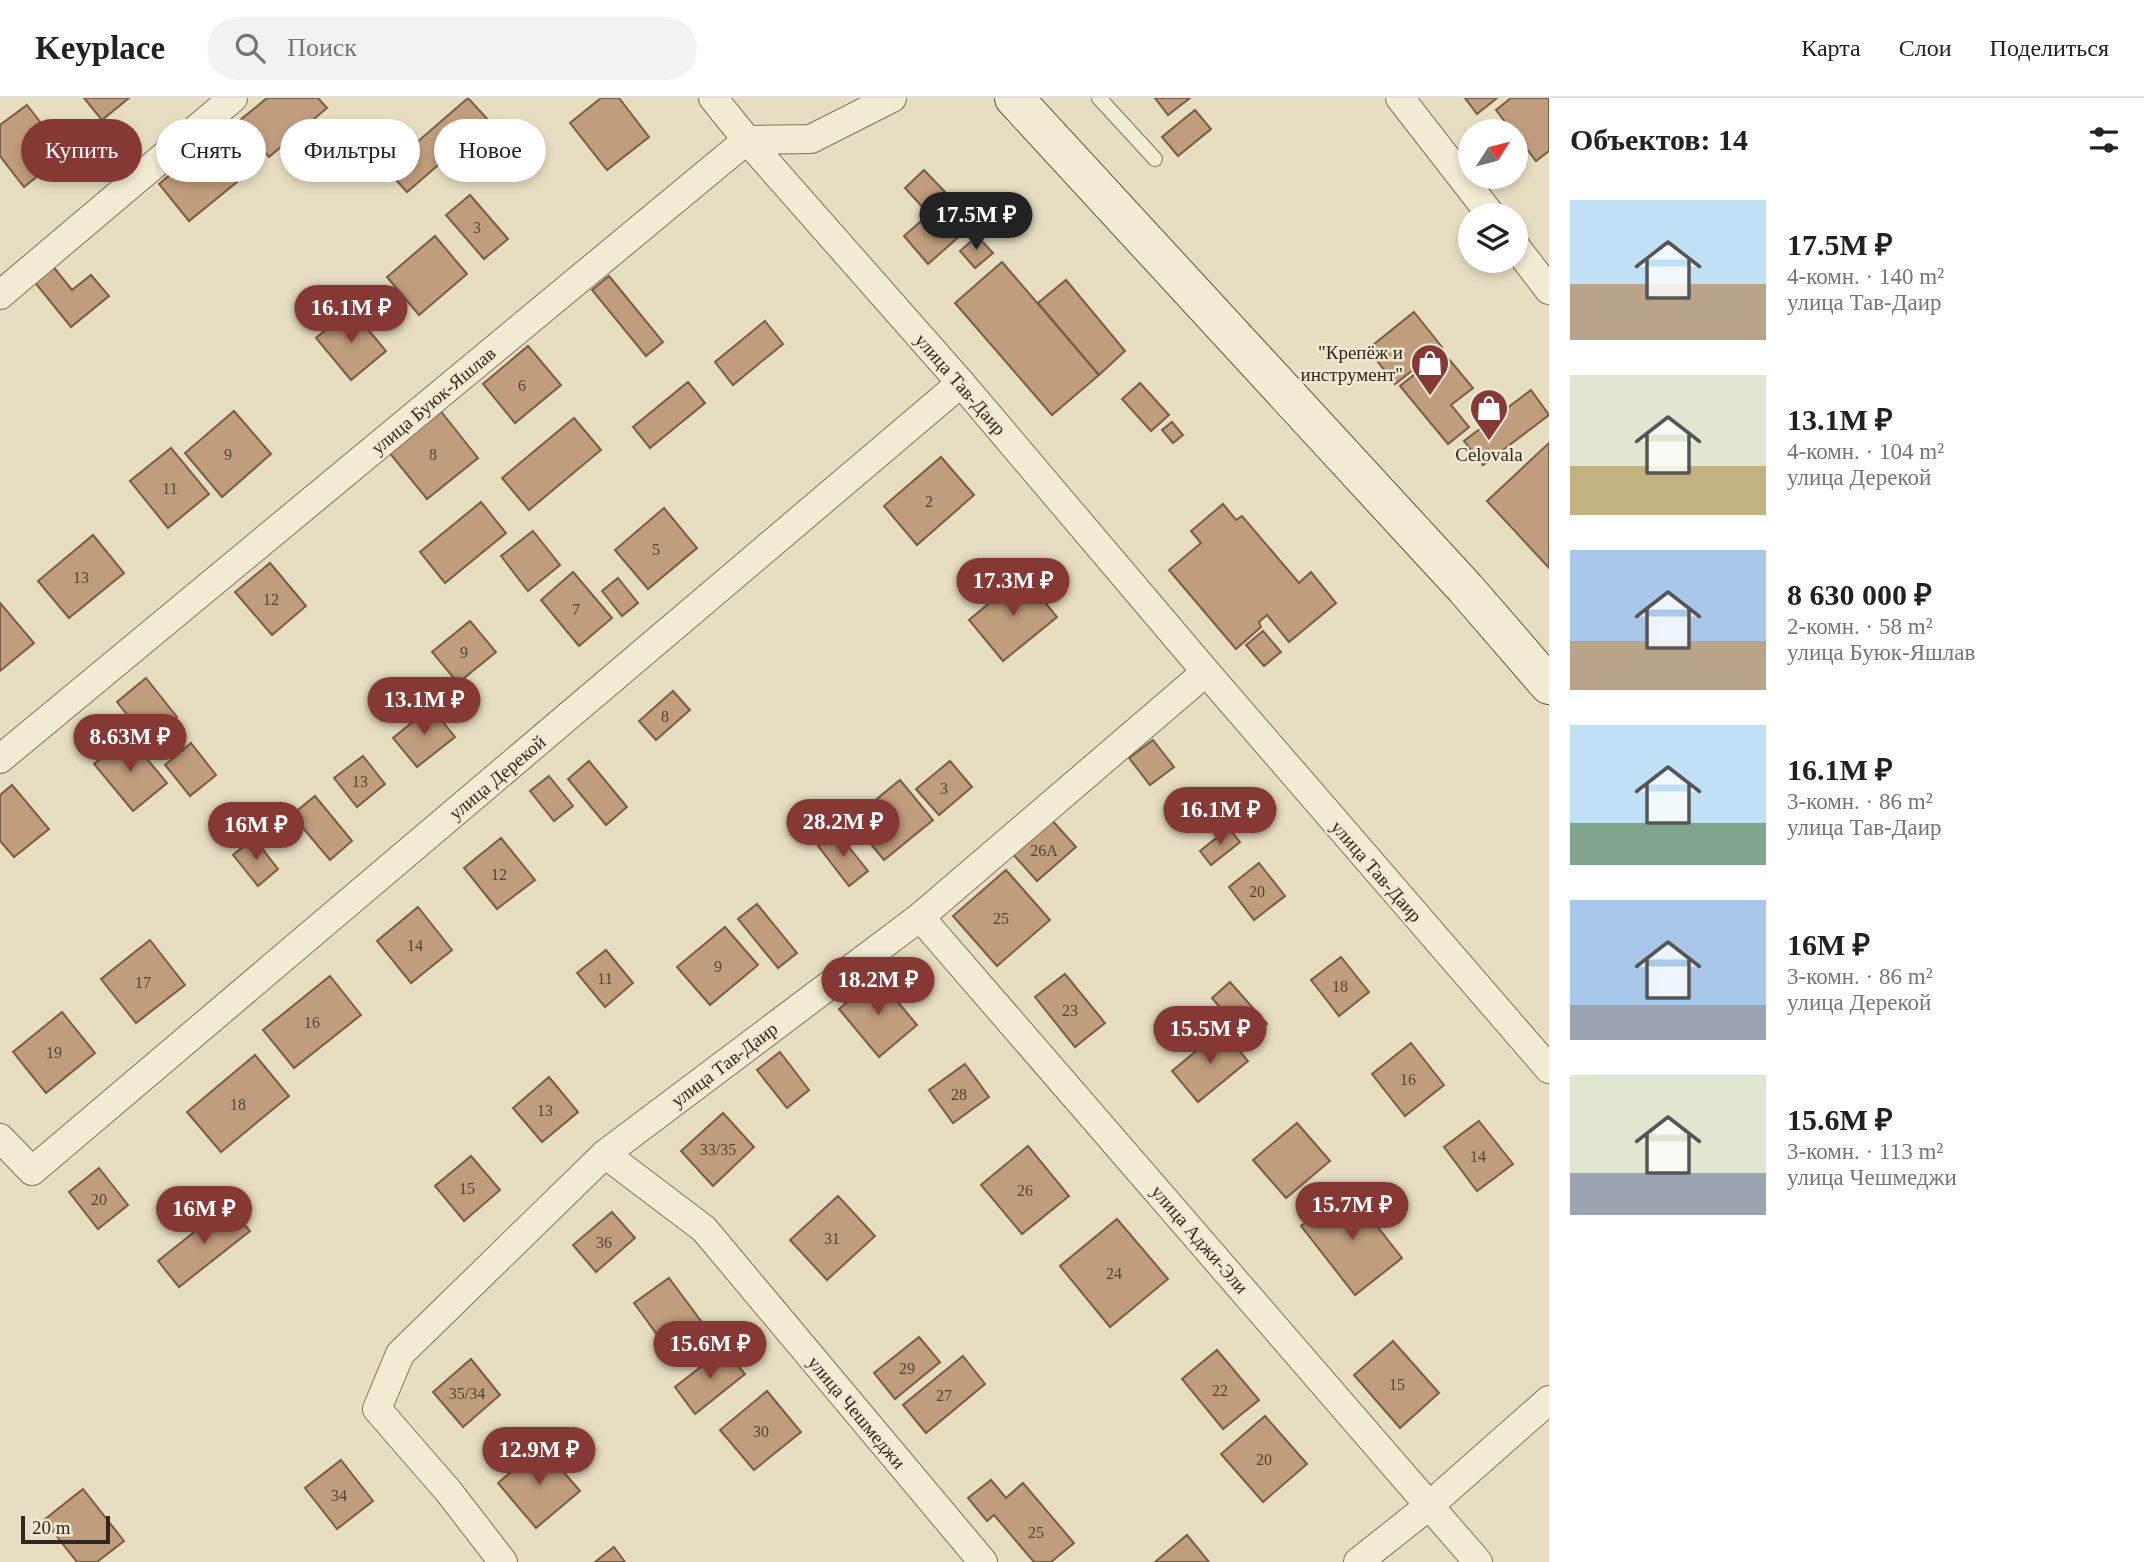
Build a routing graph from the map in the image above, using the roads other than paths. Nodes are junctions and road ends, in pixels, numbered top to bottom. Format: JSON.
{"nodes":[{"id":1,"x":233,"y":98,"type":"edge"},
{"id":2,"x":713,"y":98,"type":"edge"},
{"id":3,"x":892,"y":98,"type":"edge"},
{"id":4,"x":1014,"y":98,"type":"edge"},
{"id":5,"x":1099,"y":98,"type":"edge"},
{"id":6,"x":1399,"y":98,"type":"edge"},
{"id":7,"x":747,"y":140,"type":"junction"},
{"id":8,"x":1155,"y":159,"type":"dead end"},
{"id":9,"x":1482,"y":203,"type":"edge"},
{"id":10,"x":1528,"y":263,"type":"edge"},
{"id":11,"x":1549,"y":290,"type":"edge"},
{"id":12,"x":0,"y":295,"type":"edge"},
{"id":13,"x":961,"y":383,"type":"junction"},
{"id":14,"x":1206,"y":672,"type":"junction"},
{"id":15,"x":1549,"y":685,"type":"edge"},
{"id":16,"x":0,"y":759,"type":"edge"},
{"id":17,"x":920,"y":917,"type":"junction"},
{"id":18,"x":1549,"y":1069,"type":"edge"},
{"id":19,"x":0,"y":1138,"type":"edge"},
{"id":20,"x":605,"y":1154,"type":"junction"},
{"id":21,"x":1549,"y":1400,"type":"edge"},
{"id":22,"x":1430,"y":1505,"type":"junction"},
{"id":23,"x":503,"y":1562,"type":"edge"},
{"id":24,"x":983,"y":1562,"type":"edge"},
{"id":25,"x":1358,"y":1562,"type":"edge"},
{"id":26,"x":1478,"y":1562,"type":"edge"}],
"edges":[{"from":1,"to":12,"type":"street"},
{"from":2,"to":7,"type":"street","name":"улица Тав-Даир"},
{"from":3,"to":7,"type":"street"},
{"from":4,"to":15,"type":"main road"},
{"from":5,"to":8,"type":"lane"},
{"from":6,"to":9,"type":"street"},
{"from":7,"to":13,"type":"street","name":"улица Тав-Даир"},
{"from":7,"to":16,"type":"street","name":"улица Буюк-Яшлав"},
{"from":10,"to":11,"type":"street"},
{"from":13,"to":14,"type":"street","name":"улица Тав-Даир"},
{"from":13,"to":19,"type":"street","name":"улица Дерекой"},
{"from":14,"to":17,"type":"street","name":"улица Тав-Даир"},
{"from":14,"to":18,"type":"street","name":"улица Тав-Даир"},
{"from":17,"to":20,"type":"street","name":"улица Тав-Даир"},
{"from":17,"to":22,"type":"street","name":"улица Аджи-Эли"},
{"from":20,"to":23,"type":"street","name":"улица Тав-Даир"},
{"from":20,"to":24,"type":"street","name":"улица Чешмеджи"},
{"from":21,"to":22,"type":"street"},
{"from":22,"to":25,"type":"street"},
{"from":22,"to":26,"type":"street","name":"улица Аджи-Эли"}]}
